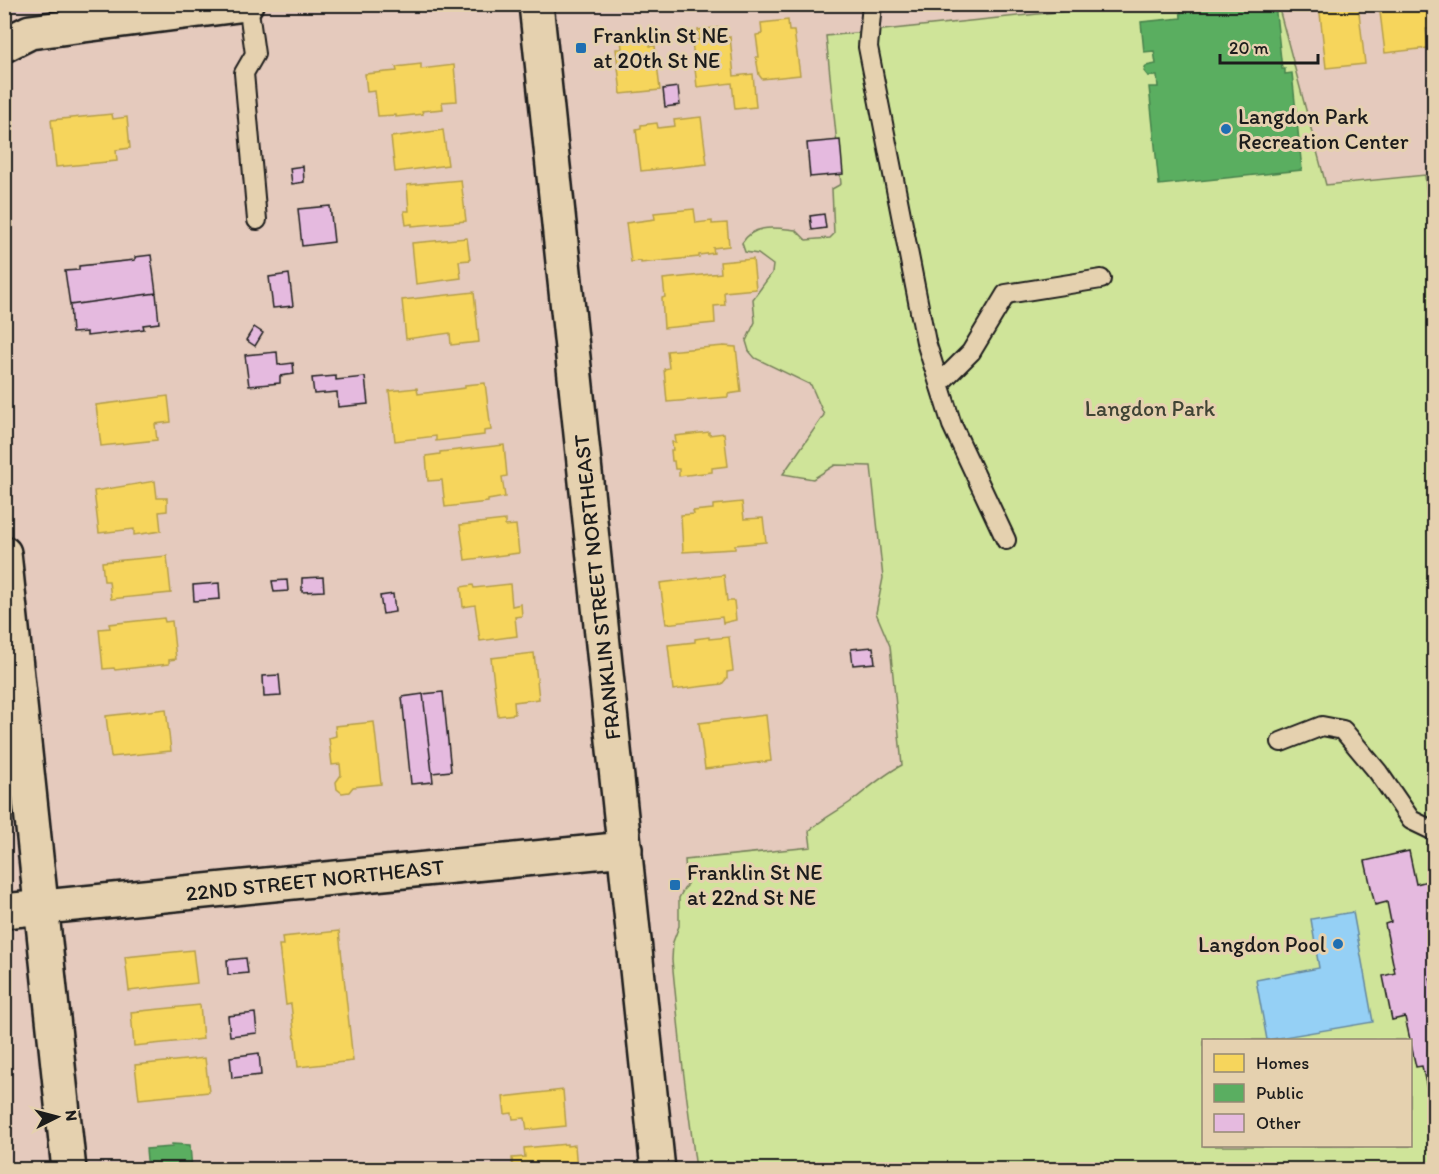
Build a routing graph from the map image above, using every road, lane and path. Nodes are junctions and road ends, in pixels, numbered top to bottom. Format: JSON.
{"nodes":[{"id":1,"x":247,"y":4,"type":"edge"},
{"id":2,"x":536,"y":4,"type":"edge"},
{"id":3,"x":872,"y":4,"type":"edge"},
{"id":4,"x":4,"y":45,"type":"edge"},
{"id":5,"x":257,"y":220,"type":"dead end"},
{"id":6,"x":1101,"y":279,"type":"dead end"},
{"id":7,"x":939,"y":384,"type":"junction"},
{"id":8,"x":1006,"y":540,"type":"dead end"},
{"id":9,"x":4,"y":553,"type":"edge"},
{"id":10,"x":11,"y":695,"type":"edge"},
{"id":11,"x":1281,"y":742,"type":"dead end"},
{"id":12,"x":1434,"y":831,"type":"edge"},
{"id":13,"x":625,"y":849,"type":"junction"},
{"id":14,"x":41,"y":909,"type":"junction"},
{"id":15,"x":4,"y":912,"type":"edge"},
{"id":16,"x":69,"y":1170,"type":"edge"},
{"id":17,"x":658,"y":1170,"type":"edge"}],
"edges":[{"from":1,"to":4,"type":"street"},
{"from":1,"to":5,"type":"lane"},
{"from":2,"to":13,"type":"street","name":"FRANKLIN STREET NORTHEAST"},
{"from":3,"to":7,"type":"lane"},
{"from":6,"to":7,"type":"lane"},
{"from":7,"to":8,"type":"lane"},
{"from":9,"to":10,"type":"street"},
{"from":10,"to":14,"type":"street"},
{"from":11,"to":12,"type":"lane"},
{"from":13,"to":14,"type":"street","name":"22ND STREET NORTHEAST"},
{"from":13,"to":17,"type":"street","name":"FRANKLIN STREET NORTHEAST"},
{"from":14,"to":15,"type":"street","name":"22ND STREET NORTHEAST"},
{"from":14,"to":16,"type":"street"}]}
